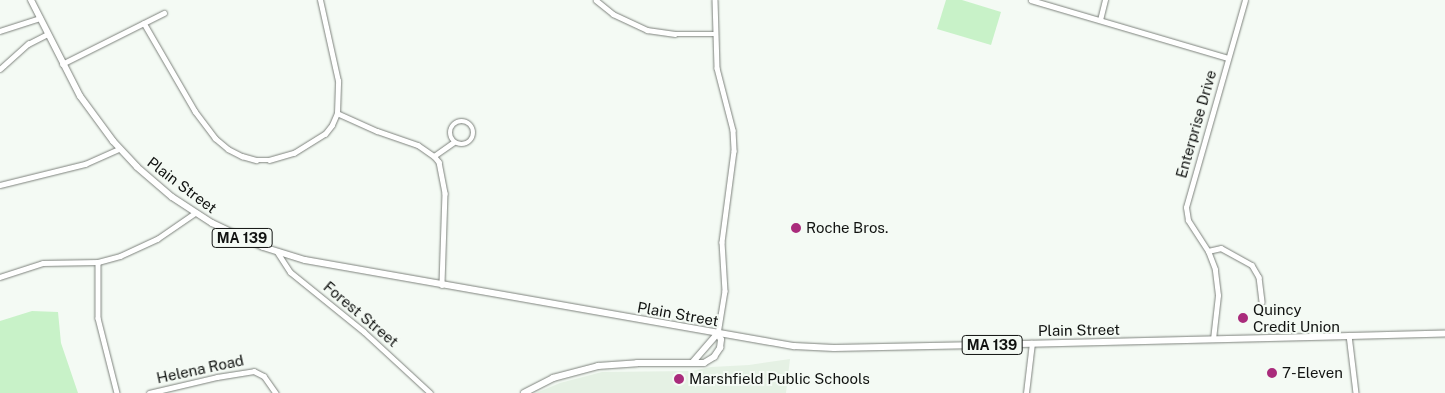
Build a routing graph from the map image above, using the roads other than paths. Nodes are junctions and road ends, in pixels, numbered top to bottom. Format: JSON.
{"nodes":[{"id":1,"x":31,"y":0,"type":"edge"},
{"id":2,"x":320,"y":0,"type":"edge"},
{"id":3,"x":596,"y":0,"type":"edge"},
{"id":4,"x":715,"y":0,"type":"edge"},
{"id":5,"x":1031,"y":0,"type":"edge"},
{"id":6,"x":1105,"y":0,"type":"edge"},
{"id":7,"x":1245,"y":0,"type":"edge"},
{"id":8,"x":164,"y":13,"type":"dead end"},
{"id":9,"x":40,"y":18,"type":"junction"},
{"id":10,"x":1100,"y":20,"type":"junction"},
{"id":11,"x":144,"y":23,"type":"junction"},
{"id":12,"x":0,"y":30,"type":"edge"},
{"id":13,"x":48,"y":34,"type":"junction"},
{"id":14,"x":715,"y":34,"type":"junction"},
{"id":15,"x":1228,"y":58,"type":"junction"},
{"id":16,"x":62,"y":64,"type":"junction"},
{"id":17,"x":0,"y":69,"type":"edge"},
{"id":18,"x":337,"y":113,"type":"junction"},
{"id":19,"x":454,"y":142,"type":"junction"},
{"id":20,"x":119,"y":149,"type":"junction"},
{"id":21,"x":434,"y":156,"type":"junction"},
{"id":22,"x":0,"y":185,"type":"edge"},
{"id":23,"x":195,"y":213,"type":"junction"},
{"id":24,"x":1208,"y":251,"type":"junction"},
{"id":25,"x":277,"y":252,"type":"junction"},
{"id":26,"x":98,"y":262,"type":"junction"},
{"id":27,"x":0,"y":276,"type":"edge"},
{"id":28,"x":442,"y":285,"type":"junction"},
{"id":29,"x":1262,"y":302,"type":"dead end"},
{"id":30,"x":718,"y":334,"type":"junction"},
{"id":31,"x":1445,"y":334,"type":"edge"},
{"id":32,"x":1349,"y":335,"type":"junction"},
{"id":33,"x":1213,"y":339,"type":"junction"},
{"id":34,"x":1032,"y":343,"type":"junction"},
{"id":35,"x":693,"y":362,"type":"junction"},
{"id":36,"x":117,"y":393,"type":"edge"},
{"id":37,"x":149,"y":393,"type":"edge"},
{"id":38,"x":276,"y":393,"type":"edge"},
{"id":39,"x":430,"y":393,"type":"edge"},
{"id":40,"x":524,"y":393,"type":"edge"},
{"id":41,"x":1026,"y":393,"type":"edge"},
{"id":42,"x":1356,"y":393,"type":"edge"}],
"edges":[{"from":1,"to":9,"type":"main road","name":"Plain Street","number":"MA 139"},
{"from":2,"to":18,"type":"street"},
{"from":3,"to":14,"type":"street"},
{"from":4,"to":14,"type":"street"},
{"from":5,"to":10,"type":"street"},
{"from":6,"to":10,"type":"street"},
{"from":7,"to":15,"type":"street","name":"Enterprise Drive"},
{"from":8,"to":11,"type":"street"},
{"from":9,"to":12,"type":"street"},
{"from":9,"to":13,"type":"main road","name":"Plain Street","number":"MA 139"},
{"from":10,"to":15,"type":"street"},
{"from":11,"to":16,"type":"street"},
{"from":11,"to":18,"type":"street"},
{"from":13,"to":16,"type":"main road","name":"Plain Street","number":"MA 139"},
{"from":13,"to":17,"type":"street"},
{"from":14,"to":30,"type":"street"},
{"from":15,"to":24,"type":"street","name":"Enterprise Drive"},
{"from":16,"to":20,"type":"main road","name":"Plain Street","number":"MA 139"},
{"from":18,"to":21,"type":"street"},
{"from":19,"to":19,"type":"street"},
{"from":19,"to":21,"type":"street"},
{"from":20,"to":22,"type":"street"},
{"from":20,"to":23,"type":"main road","name":"Plain Street","number":"MA 139"},
{"from":21,"to":28,"type":"street"},
{"from":23,"to":25,"type":"main road","name":"Plain Street","number":"MA 139"},
{"from":23,"to":26,"type":"street"},
{"from":24,"to":29,"type":"street"},
{"from":24,"to":33,"type":"street","name":"Enterprise Drive"},
{"from":25,"to":28,"type":"main road","name":"Plain Street","number":"MA 139"},
{"from":25,"to":39,"type":"street","name":"Forest Street"},
{"from":26,"to":27,"type":"street"},
{"from":26,"to":36,"type":"street"},
{"from":28,"to":30,"type":"main road","name":"Plain Street","number":"MA 139"},
{"from":30,"to":34,"type":"main road","name":"Plain Street","number":"MA 139"},
{"from":30,"to":35,"type":"main road"},
{"from":30,"to":35,"type":"main road"},
{"from":31,"to":32,"type":"main road","name":"Plain Street","number":"MA 139"},
{"from":32,"to":33,"type":"main road","name":"Plain Street","number":"MA 139"},
{"from":32,"to":42,"type":"street"},
{"from":33,"to":34,"type":"main road","name":"Plain Street","number":"MA 139"},
{"from":34,"to":41,"type":"street"},
{"from":35,"to":40,"type":"main road"},
{"from":37,"to":38,"type":"street","name":"Helena Road"}]}
